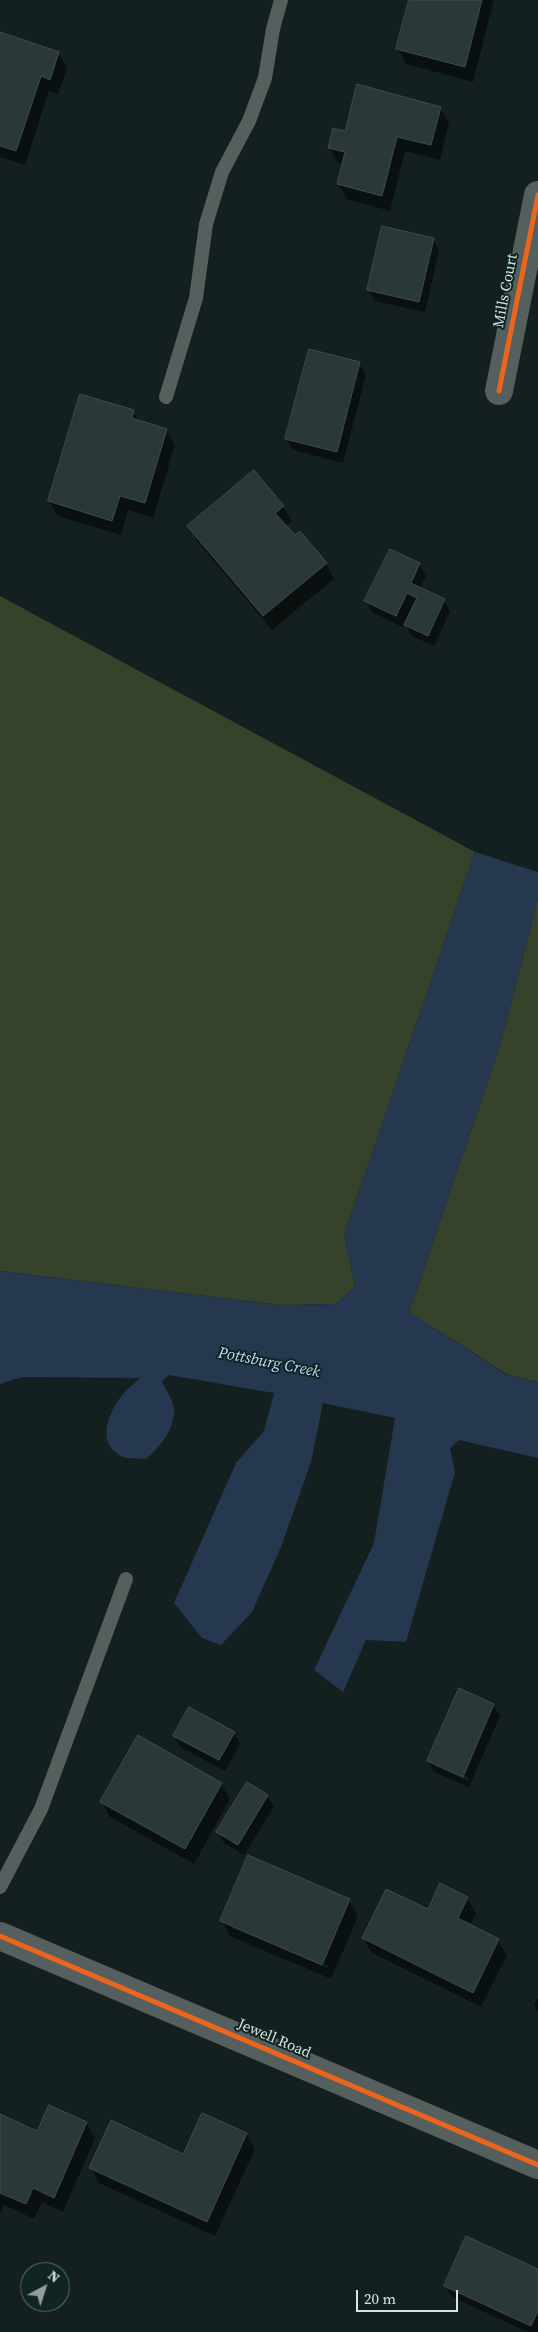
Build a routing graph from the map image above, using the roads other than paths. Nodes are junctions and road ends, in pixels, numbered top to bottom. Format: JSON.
{"nodes":[{"id":1,"x":281,"y":0,"type":"edge"},
{"id":2,"x":538,"y":194,"type":"edge"},
{"id":3,"x":499,"y":392,"type":"dead end"},
{"id":4,"x":166,"y":397,"type":"dead end"},
{"id":5,"x":126,"y":1579,"type":"dead end"},
{"id":6,"x":0,"y":1887,"type":"edge"},
{"id":7,"x":0,"y":1936,"type":"edge"},
{"id":8,"x":538,"y":2164,"type":"edge"}],
"edges":[{"from":1,"to":4,"type":"lane"},
{"from":2,"to":3,"type":"street","name":"Mills Court"},
{"from":5,"to":6,"type":"lane"},
{"from":7,"to":8,"type":"street","name":"Jewell Road"}]}
